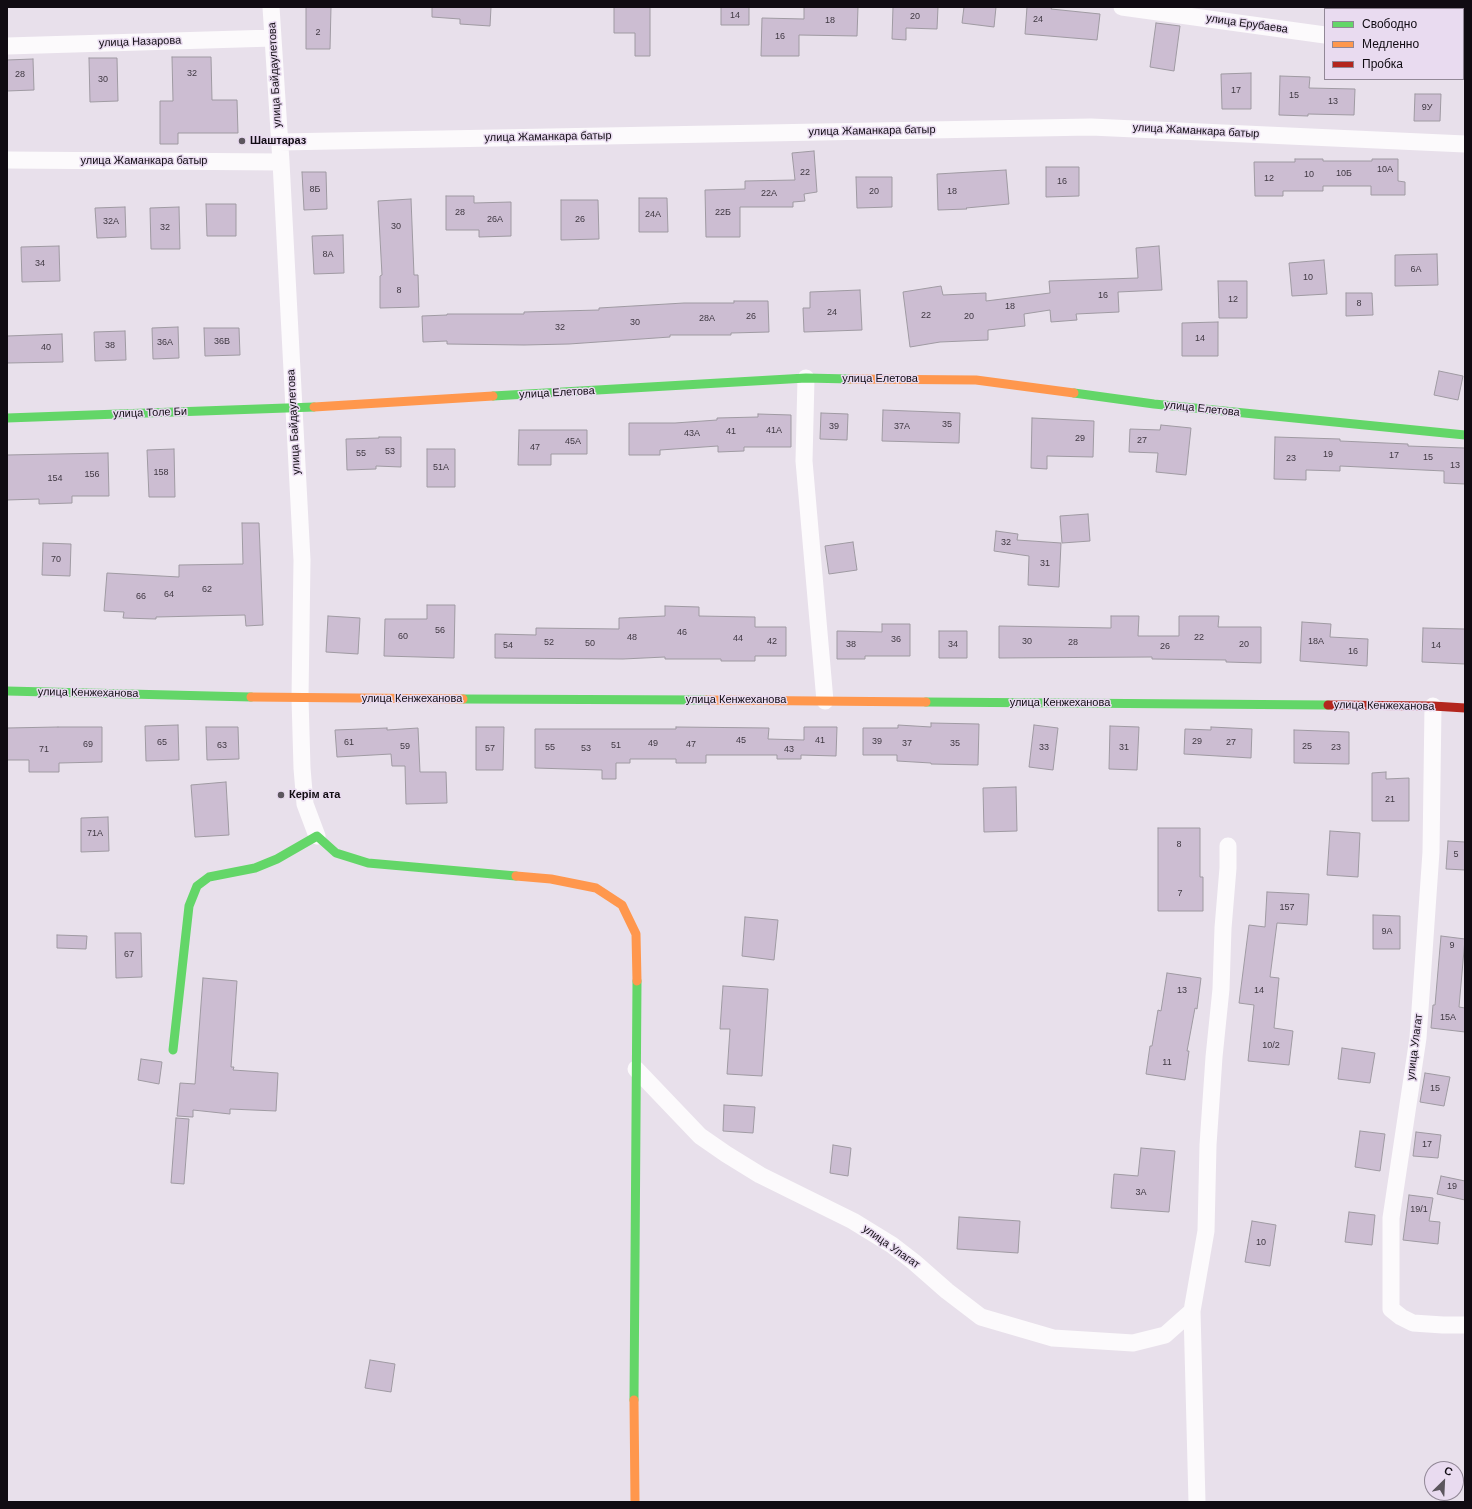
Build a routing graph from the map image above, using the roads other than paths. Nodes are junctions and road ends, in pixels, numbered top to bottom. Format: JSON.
{"nodes":[{"id":1,"x":271,"y":7,"type":"edge"},
{"id":2,"x":1122,"y":7,"type":"edge"},
{"id":3,"x":1324,"y":35,"type":"edge"},
{"id":4,"x":273,"y":38,"type":"junction"},
{"id":5,"x":7,"y":46,"type":"edge"},
{"id":6,"x":279,"y":142,"type":"junction"},
{"id":7,"x":1465,"y":144,"type":"edge"},
{"id":8,"x":7,"y":160,"type":"edge"},
{"id":9,"x":281,"y":162,"type":"junction"},
{"id":10,"x":806,"y":378,"type":"junction"},
{"id":11,"x":293,"y":408,"type":"junction"},
{"id":12,"x":7,"y":418,"type":"edge"},
{"id":13,"x":1465,"y":435,"type":"edge"},
{"id":14,"x":7,"y":691,"type":"edge"},
{"id":15,"x":300,"y":698,"type":"junction"},
{"id":16,"x":825,"y":701,"type":"junction"},
{"id":17,"x":1433,"y":706,"type":"junction"},
{"id":18,"x":1465,"y":708,"type":"edge"},
{"id":19,"x":317,"y":836,"type":"junction"},
{"id":20,"x":1228,"y":846,"type":"dead end"},
{"id":21,"x":172,"y":1050,"type":"dead end"},
{"id":22,"x":636,"y":1069,"type":"junction"},
{"id":23,"x":1192,"y":1311,"type":"junction"},
{"id":24,"x":1465,"y":1325,"type":"edge"},
{"id":25,"x":635,"y":1502,"type":"edge"},
{"id":26,"x":1197,"y":1502,"type":"edge"}],
"edges":[{"from":1,"to":4,"type":"street","name":"улица Байдаулетова"},
{"from":2,"to":3,"type":"street","name":"улица Ерубаева"},
{"from":4,"to":5,"type":"street","name":"улица Назарова"},
{"from":4,"to":6,"type":"street","name":"улица Байдаулетова"},
{"from":6,"to":7,"type":"street","name":"улица Жаманкара батыр"},
{"from":6,"to":9,"type":"street","name":"улица Байдаулетова"},
{"from":8,"to":9,"type":"street","name":"улица Жаманкара батыр"},
{"from":9,"to":11,"type":"street","name":"улица Байдаулетова"},
{"from":10,"to":11,"type":"street","name":"улица Елетова"},
{"from":10,"to":13,"type":"street","name":"улица Елетова"},
{"from":10,"to":16,"type":"street"},
{"from":11,"to":12,"type":"street","name":"улица Толе Би"},
{"from":11,"to":15,"type":"street","name":"улица Байдаулетова"},
{"from":14,"to":15,"type":"street","name":"улица Кенжеханова"},
{"from":15,"to":16,"type":"street","name":"улица Кенжеханова"},
{"from":15,"to":19,"type":"street","name":"улица Байдаулетова"},
{"from":16,"to":17,"type":"street","name":"улица Кенжеханова"},
{"from":17,"to":18,"type":"street","name":"улица Кенжеханова"},
{"from":17,"to":24,"type":"street","name":"улица Улагат"},
{"from":19,"to":21,"type":"street"},
{"from":19,"to":22,"type":"street"},
{"from":20,"to":23,"type":"street"},
{"from":22,"to":23,"type":"street","name":"улица Улагат"},
{"from":22,"to":25,"type":"street"},
{"from":23,"to":26,"type":"street"}]}
